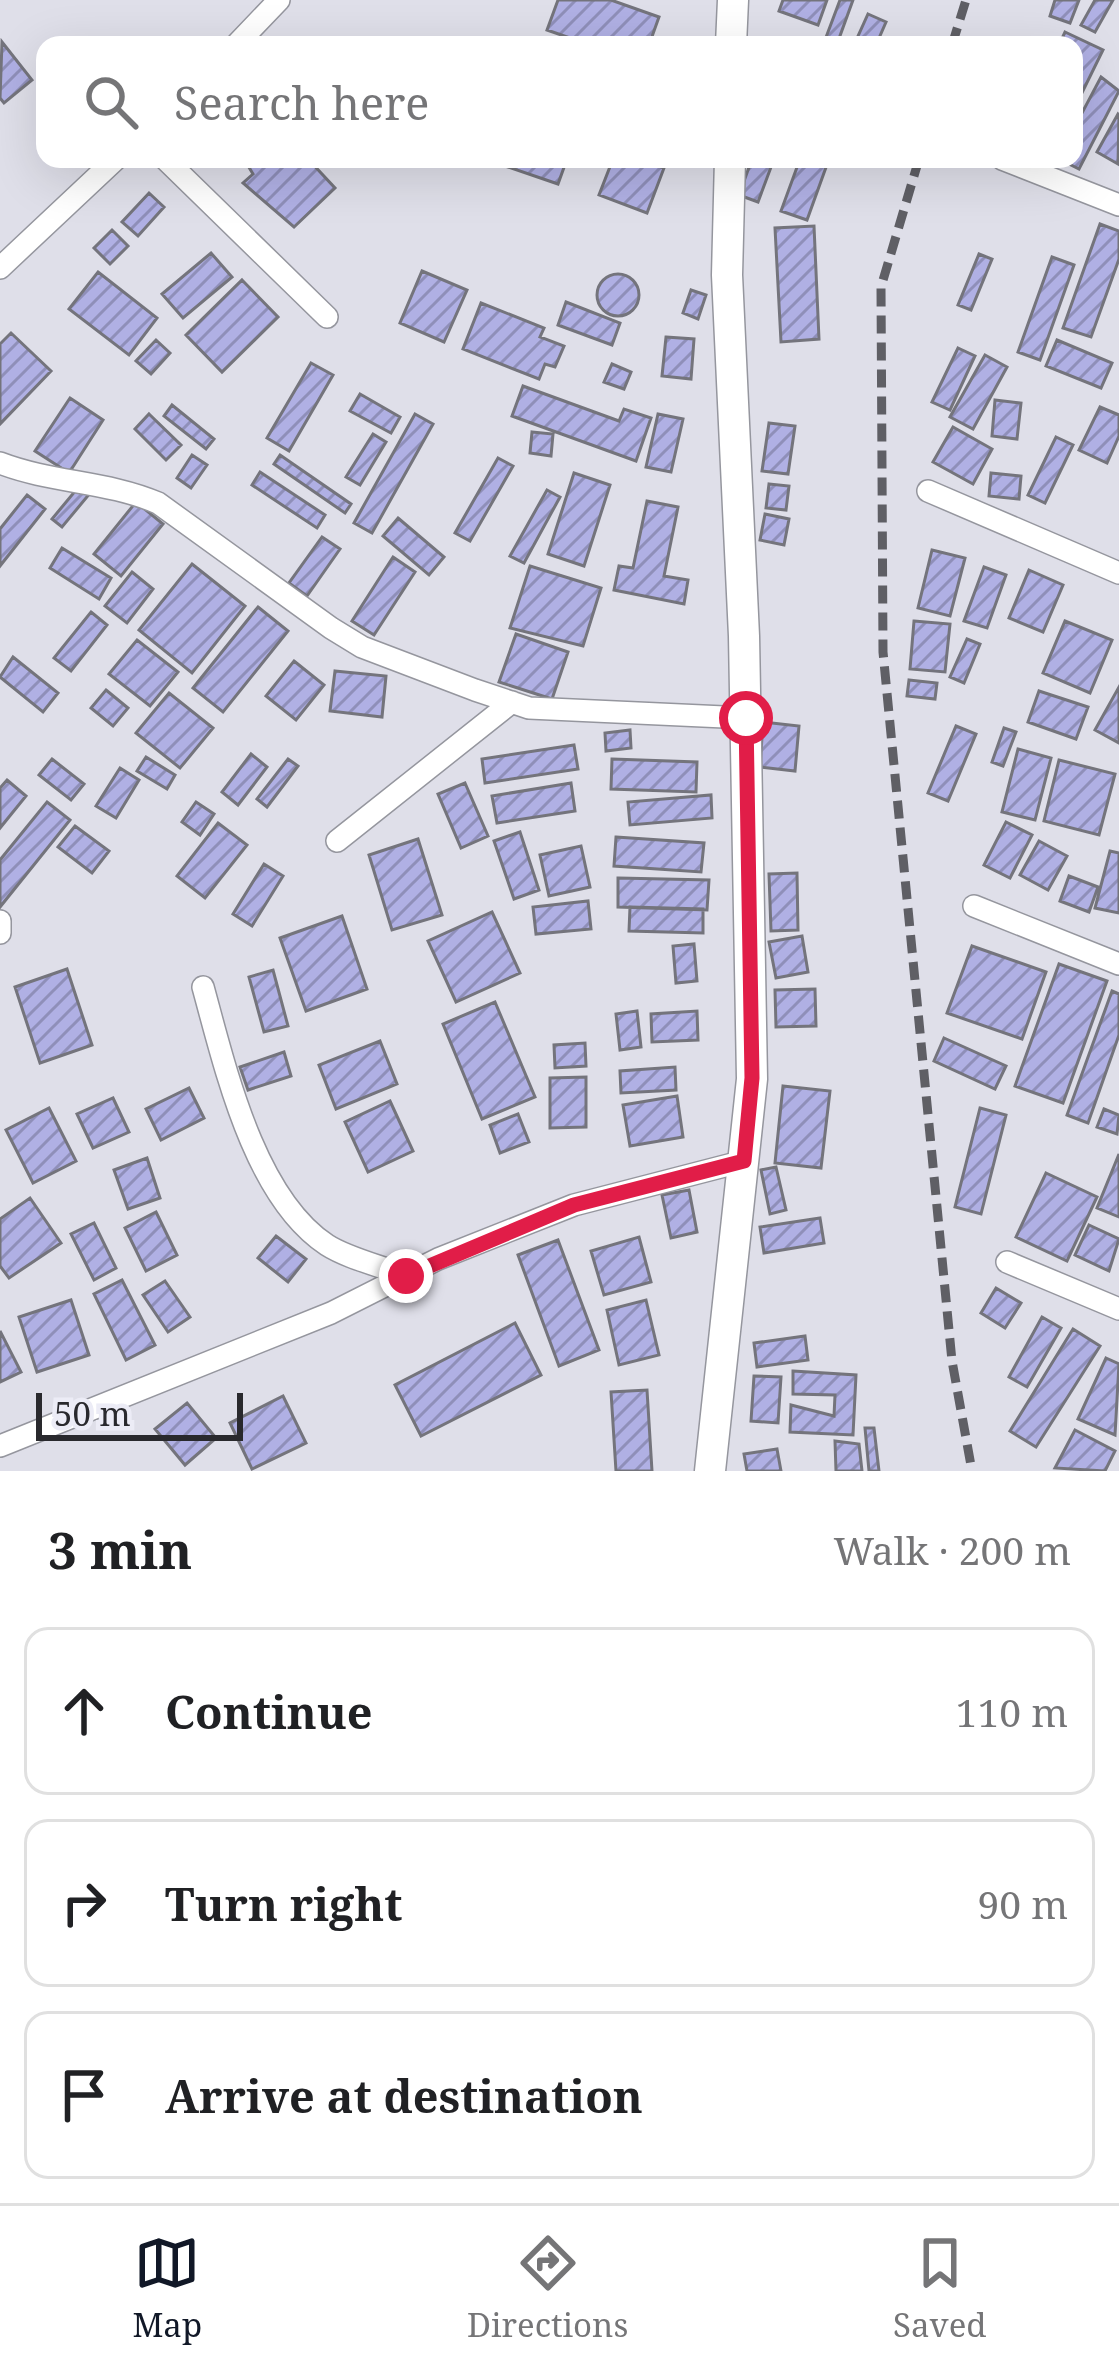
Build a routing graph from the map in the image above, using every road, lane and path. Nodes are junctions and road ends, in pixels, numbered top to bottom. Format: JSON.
{"nodes":[{"id":1,"x":279,"y":0,"type":"edge"},
{"id":2,"x":733,"y":0,"type":"edge"},
{"id":3,"x":245,"y":36,"type":"edge"},
{"id":4,"x":731,"y":36,"type":"edge"},
{"id":5,"x":106,"y":168,"type":"edge"},
{"id":6,"x":174,"y":168,"type":"edge"},
{"id":7,"x":730,"y":168,"type":"edge"},
{"id":8,"x":1025,"y":168,"type":"edge"},
{"id":9,"x":1119,"y":205,"type":"edge"},
{"id":10,"x":0,"y":268,"type":"edge"},
{"id":11,"x":327,"y":316,"type":"dead end"},
{"id":12,"x":0,"y":463,"type":"edge"},
{"id":13,"x":928,"y":491,"type":"dead end"},
{"id":14,"x":1119,"y":573,"type":"edge"},
{"id":15,"x":512,"y":703,"type":"junction"},
{"id":16,"x":746,"y":718,"type":"junction"},
{"id":17,"x":337,"y":841,"type":"dead end"},
{"id":18,"x":974,"y":906,"type":"dead end"},
{"id":19,"x":0,"y":921,"type":"edge"},
{"id":20,"x":0,"y":933,"type":"edge"},
{"id":21,"x":1119,"y":964,"type":"edge"},
{"id":22,"x":203,"y":987,"type":"dead end"},
{"id":23,"x":744,"y":1161,"type":"junction"},
{"id":24,"x":1007,"y":1262,"type":"dead end"},
{"id":25,"x":406,"y":1276,"type":"junction"},
{"id":26,"x":1119,"y":1309,"type":"edge"},
{"id":27,"x":0,"y":1445,"type":"edge"},
{"id":28,"x":710,"y":1471,"type":"edge"}],
"edges":[{"from":1,"to":3,"type":"street"},
{"from":2,"to":4,"type":"street"},
{"from":5,"to":10,"type":"street"},
{"from":6,"to":11,"type":"street"},
{"from":7,"to":16,"type":"street"},
{"from":8,"to":9,"type":"street"},
{"from":12,"to":15,"type":"street"},
{"from":13,"to":14,"type":"street"},
{"from":15,"to":16,"type":"street"},
{"from":15,"to":17,"type":"street"},
{"from":16,"to":23,"type":"street"},
{"from":18,"to":21,"type":"street"},
{"from":19,"to":20,"type":"street"},
{"from":22,"to":25,"type":"street"},
{"from":23,"to":25,"type":"street"},
{"from":23,"to":28,"type":"street"},
{"from":24,"to":26,"type":"street"},
{"from":25,"to":27,"type":"street"}]}
